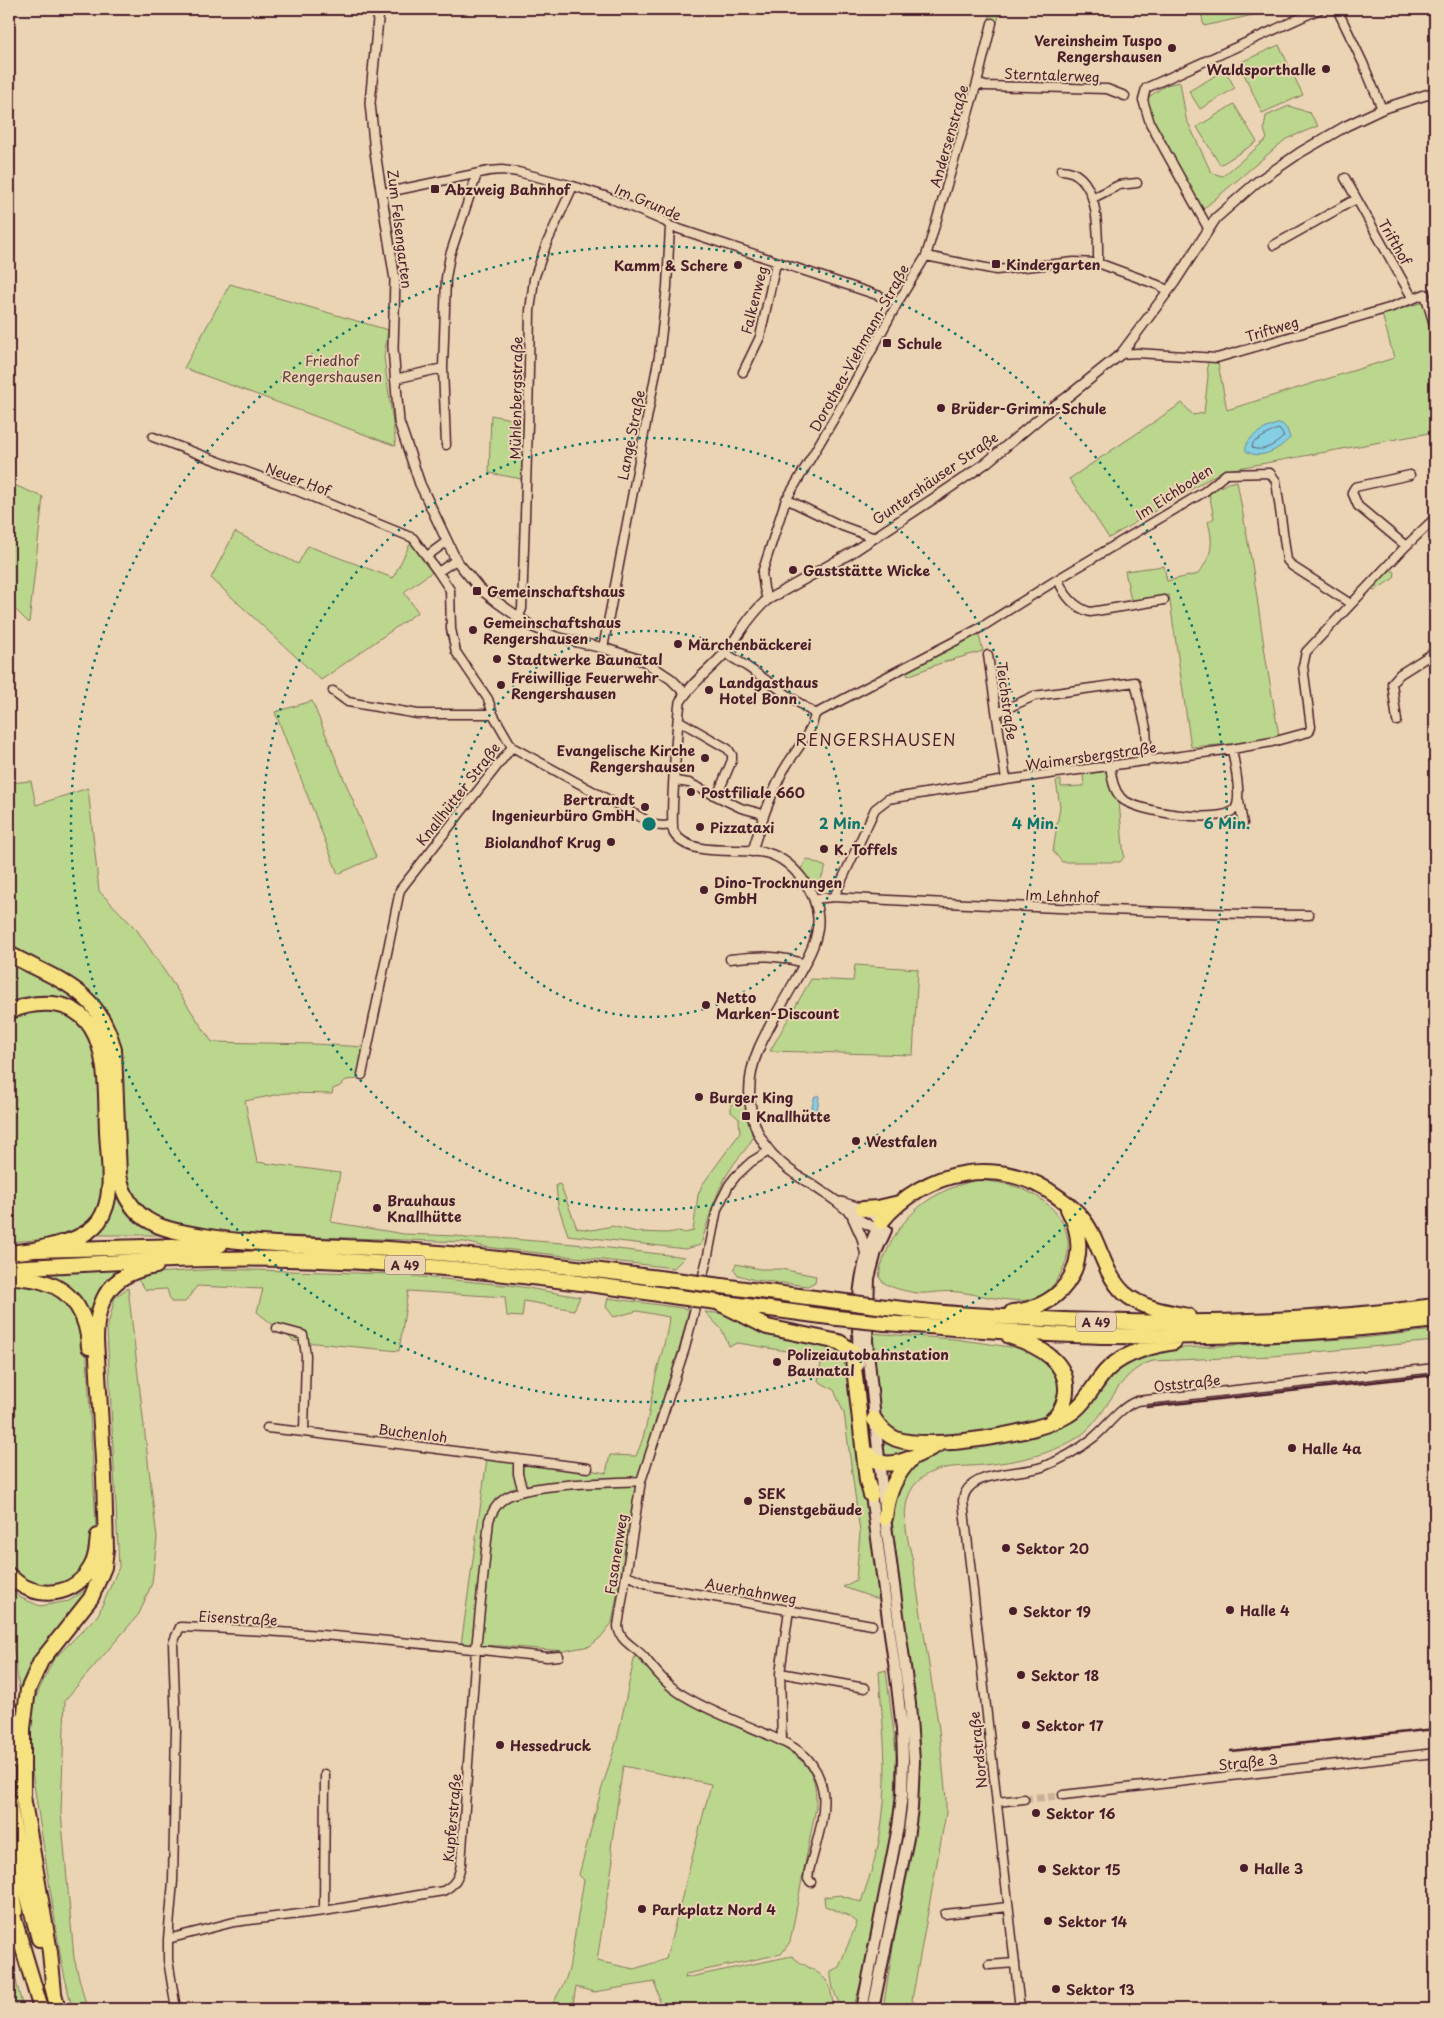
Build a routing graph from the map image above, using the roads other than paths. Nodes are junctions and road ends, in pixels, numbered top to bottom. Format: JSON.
{"nodes":[{"id":1,"x":378,"y":9,"type":"edge"},
{"id":2,"x":1320,"y":9,"type":"edge"},
{"id":3,"x":1337,"y":9,"type":"edge"},
{"id":4,"x":992,"y":22,"type":"dead end"},
{"id":5,"x":977,"y":83,"type":"junction"},
{"id":6,"x":1435,"y":92,"type":"edge"},
{"id":7,"x":1124,"y":96,"type":"dead end"},
{"id":8,"x":1382,"y":109,"type":"junction"},
{"id":9,"x":1061,"y":170,"type":"dead end"},
{"id":10,"x":476,"y":174,"type":"junction"},
{"id":11,"x":1345,"y":178,"type":"dead end"},
{"id":12,"x":1137,"y":183,"type":"dead end"},
{"id":13,"x":573,"y":186,"type":"junction"},
{"id":14,"x":383,"y":193,"type":"junction"},
{"id":15,"x":1093,"y":198,"type":"junction"},
{"id":16,"x":1356,"y":198,"type":"junction"},
{"id":17,"x":670,"y":226,"type":"junction"},
{"id":18,"x":1208,"y":228,"type":"junction"},
{"id":19,"x":1274,"y":244,"type":"dead end"},
{"id":20,"x":926,"y":256,"type":"junction"},
{"id":21,"x":776,"y":263,"type":"junction"},
{"id":22,"x":1098,"y":263,"type":"junction"},
{"id":23,"x":1168,"y":290,"type":"junction"},
{"id":24,"x":1413,"y":299,"type":"junction"},
{"id":25,"x":898,"y":302,"type":"junction"},
{"id":26,"x":1435,"y":328,"type":"edge"},
{"id":27,"x":1121,"y":354,"type":"junction"},
{"id":28,"x":443,"y":368,"type":"junction"},
{"id":29,"x":743,"y":372,"type":"dead end"},
{"id":30,"x":395,"y":379,"type":"junction"},
{"id":31,"x":154,"y":437,"type":"dead end"},
{"id":32,"x":446,"y":445,"type":"dead end"},
{"id":33,"x":1410,"y":475,"type":"dead end"},
{"id":34,"x":786,"y":500,"type":"junction"},
{"id":35,"x":1434,"y":524,"type":"edge"},
{"id":36,"x":875,"y":538,"type":"junction"},
{"id":37,"x":446,"y":542,"type":"junction"},
{"id":38,"x":1406,"y":546,"type":"junction"},
{"id":39,"x":426,"y":556,"type":"junction"},
{"id":40,"x":456,"y":560,"type":"junction"},
{"id":41,"x":438,"y":572,"type":"junction"},
{"id":42,"x":1058,"y":579,"type":"junction"},
{"id":43,"x":768,"y":600,"type":"junction"},
{"id":44,"x":1164,"y":600,"type":"dead end"},
{"id":45,"x":1351,"y":604,"type":"junction"},
{"id":46,"x":518,"y":618,"type":"junction"},
{"id":47,"x":603,"y":648,"type":"junction"},
{"id":48,"x":1435,"y":652,"type":"edge"},
{"id":49,"x":725,"y":653,"type":"junction"},
{"id":50,"x":988,"y":655,"type":"dead end"},
{"id":51,"x":332,"y":691,"type":"dead end"},
{"id":52,"x":685,"y":693,"type":"junction"},
{"id":53,"x":997,"y":713,"type":"junction"},
{"id":54,"x":493,"y":714,"type":"junction"},
{"id":55,"x":815,"y":714,"type":"junction"},
{"id":56,"x":678,"y":720,"type":"junction"},
{"id":57,"x":1397,"y":721,"type":"dead end"},
{"id":58,"x":512,"y":747,"type":"junction"},
{"id":59,"x":1232,"y":749,"type":"junction"},
{"id":60,"x":1148,"y":761,"type":"junction"},
{"id":61,"x":1110,"y":766,"type":"junction"},
{"id":62,"x":1006,"y":780,"type":"junction"},
{"id":63,"x":675,"y":781,"type":"junction"},
{"id":64,"x":717,"y":796,"type":"junction"},
{"id":65,"x":1239,"y":800,"type":"junction"},
{"id":66,"x":763,"y":814,"type":"junction"},
{"id":67,"x":672,"y":824,"type":"junction"},
{"id":68,"x":1243,"y":824,"type":"dead end"},
{"id":69,"x":752,"y":852,"type":"junction"},
{"id":70,"x":834,"y":897,"type":"junction"},
{"id":71,"x":814,"y":898,"type":"junction"},
{"id":72,"x":1309,"y":914,"type":"dead end"},
{"id":73,"x":9,"y":954,"type":"edge"},
{"id":74,"x":730,"y":959,"type":"dead end"},
{"id":75,"x":804,"y":964,"type":"junction"},
{"id":76,"x":9,"y":1012,"type":"edge"},
{"id":77,"x":362,"y":1075,"type":"dead end"},
{"id":78,"x":770,"y":1151,"type":"junction"},
{"id":79,"x":917,"y":1192,"type":"junction"},
{"id":80,"x":1060,"y":1198,"type":"junction"},
{"id":81,"x":900,"y":1203,"type":"junction"},
{"id":82,"x":857,"y":1211,"type":"junction"},
{"id":83,"x":882,"y":1227,"type":"junction"},
{"id":84,"x":270,"y":1245,"type":"junction"},
{"id":85,"x":34,"y":1250,"type":"junction"},
{"id":86,"x":10,"y":1253,"type":"edge"},
{"id":87,"x":866,"y":1256,"type":"junction"},
{"id":88,"x":212,"y":1260,"type":"junction"},
{"id":89,"x":10,"y":1272,"type":"edge"},
{"id":90,"x":717,"y":1302,"type":"junction"},
{"id":91,"x":1435,"y":1306,"type":"edge"},
{"id":92,"x":963,"y":1315,"type":"junction"},
{"id":93,"x":1435,"y":1320,"type":"edge"},
{"id":94,"x":1228,"y":1321,"type":"junction"},
{"id":95,"x":277,"y":1328,"type":"dead end"},
{"id":96,"x":991,"y":1330,"type":"junction"},
{"id":97,"x":1219,"y":1336,"type":"junction"},
{"id":98,"x":1435,"y":1368,"type":"edge"},
{"id":99,"x":874,"y":1418,"type":"junction"},
{"id":100,"x":1046,"y":1425,"type":"junction"},
{"id":101,"x":267,"y":1428,"type":"dead end"},
{"id":102,"x":304,"y":1432,"type":"junction"},
{"id":103,"x":940,"y":1444,"type":"junction"},
{"id":104,"x":868,"y":1454,"type":"junction"},
{"id":105,"x":913,"y":1458,"type":"junction"},
{"id":106,"x":518,"y":1459,"type":"junction"},
{"id":107,"x":880,"y":1462,"type":"junction"},
{"id":108,"x":588,"y":1468,"type":"dead end"},
{"id":109,"x":641,"y":1481,"type":"junction"},
{"id":110,"x":966,"y":1488,"type":"joint"},
{"id":111,"x":523,"y":1491,"type":"junction"},
{"id":112,"x":871,"y":1495,"type":"junction"},
{"id":113,"x":884,"y":1518,"type":"junction"},
{"id":114,"x":9,"y":1575,"type":"edge"},
{"id":115,"x":627,"y":1575,"type":"junction"},
{"id":116,"x":789,"y":1610,"type":"junction"},
{"id":117,"x":872,"y":1625,"type":"dead end"},
{"id":118,"x":476,"y":1649,"type":"junction"},
{"id":119,"x":559,"y":1656,"type":"dead end"},
{"id":120,"x":780,"y":1673,"type":"junction"},
{"id":121,"x":865,"y":1688,"type":"dead end"},
{"id":122,"x":9,"y":1708,"type":"edge"},
{"id":123,"x":782,"y":1741,"type":"junction"},
{"id":124,"x":1435,"y":1753,"type":"edge"},
{"id":125,"x":325,"y":1774,"type":"dead end"},
{"id":126,"x":1064,"y":1795,"type":"tunnel mouth"},
{"id":127,"x":23,"y":1799,"type":"junction"},
{"id":128,"x":1024,"y":1799,"type":"tunnel mouth"},
{"id":129,"x":9,"y":1801,"type":"edge"},
{"id":130,"x":997,"y":1802,"type":"junction"},
{"id":131,"x":9,"y":1876,"type":"edge"},
{"id":132,"x":811,"y":1882,"type":"dead end"},
{"id":133,"x":9,"y":1902,"type":"edge"},
{"id":134,"x":1008,"y":1907,"type":"junction"},
{"id":135,"x":324,"y":1911,"type":"junction"},
{"id":136,"x":945,"y":1914,"type":"dead end"},
{"id":137,"x":168,"y":1939,"type":"junction"},
{"id":138,"x":27,"y":1958,"type":"junction"},
{"id":139,"x":1015,"y":1963,"type":"junction"},
{"id":140,"x":989,"y":1965,"type":"dead end"},
{"id":141,"x":54,"y":1993,"type":"junction"},
{"id":142,"x":41,"y":2009,"type":"edge"},
{"id":143,"x":58,"y":2009,"type":"edge"},
{"id":144,"x":176,"y":2009,"type":"edge"},
{"id":145,"x":862,"y":2009,"type":"edge"},
{"id":146,"x":872,"y":2009,"type":"edge"},
{"id":147,"x":1020,"y":2009,"type":"edge"}],
"edges":[{"from":1,"to":14,"type":"street","name":"Zum Felsengarten"},
{"from":2,"to":18,"type":"street"},
{"from":3,"to":8,"type":"street"},
{"from":4,"to":5,"type":"street","name":"Andersenstraße"},
{"from":5,"to":7,"type":"street","name":"Sterntalerweg"},
{"from":5,"to":20,"type":"street","name":"Andersenstraße"},
{"from":6,"to":8,"type":"street","name":"Guntershäuser Straße"},
{"from":8,"to":18,"type":"street","name":"Guntershäuser Straße"},
{"from":9,"to":15,"type":"street"},
{"from":10,"to":13,"type":"street","name":"Im Grunde"},
{"from":10,"to":14,"type":"street","name":"Im Grunde"},
{"from":10,"to":28,"type":"street"},
{"from":11,"to":16,"type":"street","name":"Trifthof"},
{"from":12,"to":15,"type":"street"},
{"from":13,"to":17,"type":"street","name":"Im Grunde"},
{"from":13,"to":46,"type":"street","name":"Mühlenbergstraße"},
{"from":14,"to":30,"type":"street","name":"Zum Felsengarten"},
{"from":15,"to":22,"type":"street"},
{"from":16,"to":19,"type":"street"},
{"from":16,"to":24,"type":"street","name":"Trifthof"},
{"from":17,"to":21,"type":"street","name":"Im Grunde"},
{"from":17,"to":47,"type":"street","name":"Lange Straße"},
{"from":18,"to":23,"type":"street","name":"Guntershäuser Straße"},
{"from":20,"to":22,"type":"street","name":"Dorothea-Viehmann-Straße"},
{"from":20,"to":25,"type":"street","name":"Dorothea-Viehmann-Straße"},
{"from":21,"to":25,"type":"street","name":"Im Grunde"},
{"from":21,"to":29,"type":"street","name":"Falkenweg"},
{"from":22,"to":23,"type":"street","name":"Dorothea-Viehmann-Straße"},
{"from":23,"to":27,"type":"street","name":"Guntershäuser Straße"},
{"from":24,"to":26,"type":"street","name":"Triftweg"},
{"from":24,"to":27,"type":"street","name":"Triftweg"},
{"from":25,"to":34,"type":"street","name":"Dorothea-Viehmann-Straße"},
{"from":27,"to":36,"type":"street","name":"Guntershäuser Straße"},
{"from":28,"to":30,"type":"street"},
{"from":28,"to":32,"type":"street"},
{"from":30,"to":37,"type":"street","name":"Zum Felsengarten"},
{"from":31,"to":39,"type":"street","name":"Neuer Hof"},
{"from":33,"to":38,"type":"street"},
{"from":34,"to":36,"type":"street"},
{"from":34,"to":43,"type":"street","name":"Dorothea-Viehmann-Straße"},
{"from":35,"to":38,"type":"street"},
{"from":36,"to":43,"type":"street","name":"Guntershäuser Straße"},
{"from":37,"to":39,"type":"street"},
{"from":37,"to":40,"type":"street","name":"Zum Felsengarten"},
{"from":38,"to":45,"type":"street"},
{"from":39,"to":41,"type":"street","name":"Neuer Hof"},
{"from":40,"to":41,"type":"street"},
{"from":40,"to":46,"type":"street","name":"Zum Felsengarten"},
{"from":41,"to":54,"type":"street","name":"Neuer Hof"},
{"from":42,"to":44,"type":"street"},
{"from":42,"to":45,"type":"street","name":"Im Eichboden"},
{"from":42,"to":55,"type":"street","name":"Im Eichboden"},
{"from":43,"to":49,"type":"street","name":"Guntershäuser Straße"},
{"from":45,"to":59,"type":"street","name":"Waimersbergstraße"},
{"from":46,"to":47,"type":"street","name":"Zum Felsengarten"},
{"from":47,"to":52,"type":"street","name":"Zum Felsengarten"},
{"from":48,"to":57,"type":"street"},
{"from":49,"to":52,"type":"street","name":"Guntershäuser Straße"},
{"from":49,"to":55,"type":"street"},
{"from":50,"to":53,"type":"street","name":"Teichstraße"},
{"from":51,"to":54,"type":"street"},
{"from":52,"to":56,"type":"street","name":"Guntershäuser Straße"},
{"from":53,"to":60,"type":"street"},
{"from":53,"to":62,"type":"street","name":"Teichstraße"},
{"from":54,"to":58,"type":"street","name":"Neuer Hof"},
{"from":55,"to":66,"type":"street"},
{"from":56,"to":63,"type":"street","name":"Guntershäuser Straße"},
{"from":56,"to":64,"type":"street"},
{"from":58,"to":67,"type":"street","name":"Knallhütter Straße"},
{"from":58,"to":77,"type":"street","name":"Knallhütter Straße"},
{"from":59,"to":60,"type":"street","name":"Waimersbergstraße"},
{"from":59,"to":65,"type":"street"},
{"from":60,"to":61,"type":"street","name":"Waimersbergstraße"},
{"from":61,"to":62,"type":"street","name":"Waimersbergstraße"},
{"from":61,"to":65,"type":"street"},
{"from":62,"to":70,"type":"street","name":"Waimersbergstraße"},
{"from":63,"to":64,"type":"street"},
{"from":63,"to":67,"type":"street","name":"Guntershäuser Straße"},
{"from":64,"to":66,"type":"street"},
{"from":65,"to":68,"type":"street"},
{"from":66,"to":69,"type":"street"},
{"from":67,"to":69,"type":"street"},
{"from":69,"to":71,"type":"street"},
{"from":70,"to":71,"type":"street","name":"Im Lehnhof"},
{"from":70,"to":72,"type":"street","name":"Im Lehnhof"},
{"from":71,"to":75,"type":"street"},
{"from":73,"to":84,"type":"highway"},
{"from":74,"to":75,"type":"street"},
{"from":75,"to":78,"type":"street"},
{"from":76,"to":85,"type":"highway"},
{"from":78,"to":82,"type":"street"},
{"from":78,"to":109,"type":"street","name":"Fasanenweg"},
{"from":79,"to":80,"type":"highway"},
{"from":79,"to":81,"type":"highway"},
{"from":79,"to":83,"type":"highway"},
{"from":80,"to":92,"type":"highway"},
{"from":80,"to":94,"type":"highway"},
{"from":81,"to":82,"type":"highway"},
{"from":81,"to":83,"type":"highway"},
{"from":82,"to":83,"type":"street"},
{"from":82,"to":87,"type":"street"},
{"from":83,"to":87,"type":"main road"},
{"from":83,"to":99,"type":"main road"},
{"from":84,"to":85,"type":"highway","number":"A 49"},
{"from":84,"to":92,"type":"highway","number":"A 49","bridge":true},
{"from":85,"to":86,"type":"highway","number":"A 49"},
{"from":87,"to":104,"type":"main road"},
{"from":88,"to":89,"type":"highway","number":"A 49"},
{"from":88,"to":90,"type":"highway","number":"A 49","bridge":true},
{"from":88,"to":127,"type":"highway"},
{"from":89,"to":114,"type":"highway"},
{"from":90,"to":96,"type":"highway","number":"A 49","bridge":true},
{"from":90,"to":112,"type":"highway"},
{"from":91,"to":94,"type":"highway","number":"A 49"},
{"from":92,"to":94,"type":"highway","number":"A 49"},
{"from":93,"to":97,"type":"highway","number":"A 49"},
{"from":95,"to":102,"type":"street"},
{"from":96,"to":97,"type":"highway","number":"A 49"},
{"from":96,"to":100,"type":"highway"},
{"from":97,"to":100,"type":"highway"},
{"from":98,"to":110,"type":"street","name":"Oststraße"},
{"from":99,"to":103,"type":"highway"},
{"from":99,"to":107,"type":"main road"},
{"from":100,"to":103,"type":"highway"},
{"from":101,"to":102,"type":"street","name":"Buchenloh"},
{"from":102,"to":106,"type":"street","name":"Buchenloh"},
{"from":103,"to":105,"type":"highway"},
{"from":104,"to":107,"type":"highway"},
{"from":104,"to":112,"type":"main road"},
{"from":105,"to":107,"type":"highway"},
{"from":105,"to":113,"type":"highway"},
{"from":106,"to":108,"type":"street","name":"Buchenloh"},
{"from":106,"to":111,"type":"street"},
{"from":107,"to":113,"type":"main road"},
{"from":109,"to":111,"type":"street"},
{"from":109,"to":115,"type":"street","name":"Fasanenweg"},
{"from":110,"to":130,"type":"street","name":"Nordstraße"},
{"from":111,"to":118,"type":"street"},
{"from":112,"to":145,"type":"main road"},
{"from":113,"to":146,"type":"main road"},
{"from":115,"to":116,"type":"street","name":"Auerhahnweg"},
{"from":115,"to":123,"type":"street","name":"Fasanenweg"},
{"from":116,"to":117,"type":"street","name":"Auerhahnweg"},
{"from":116,"to":120,"type":"street"},
{"from":118,"to":119,"type":"street","name":"Eisenstraße"},
{"from":118,"to":135,"type":"street","name":"Kupferstraße"},
{"from":118,"to":137,"type":"street","name":"Eisenstraße"},
{"from":120,"to":121,"type":"street"},
{"from":120,"to":123,"type":"street"},
{"from":122,"to":127,"type":"highway"},
{"from":123,"to":132,"type":"street","name":"Fasanenweg"},
{"from":124,"to":126,"type":"street","name":"Straße 3"},
{"from":125,"to":135,"type":"street"},
{"from":127,"to":141,"type":"highway"},
{"from":128,"to":130,"type":"street"},
{"from":129,"to":141,"type":"highway"},
{"from":130,"to":134,"type":"street","name":"Nordstraße"},
{"from":131,"to":138,"type":"highway"},
{"from":133,"to":138,"type":"highway"},
{"from":134,"to":136,"type":"street"},
{"from":134,"to":139,"type":"street","name":"Nordstraße"},
{"from":135,"to":137,"type":"street","name":"Kupferstraße"},
{"from":137,"to":144,"type":"street","name":"Eisenstraße"},
{"from":138,"to":142,"type":"highway"},
{"from":139,"to":140,"type":"street"},
{"from":139,"to":147,"type":"street","name":"Nordstraße"},
{"from":141,"to":143,"type":"highway"}]}
